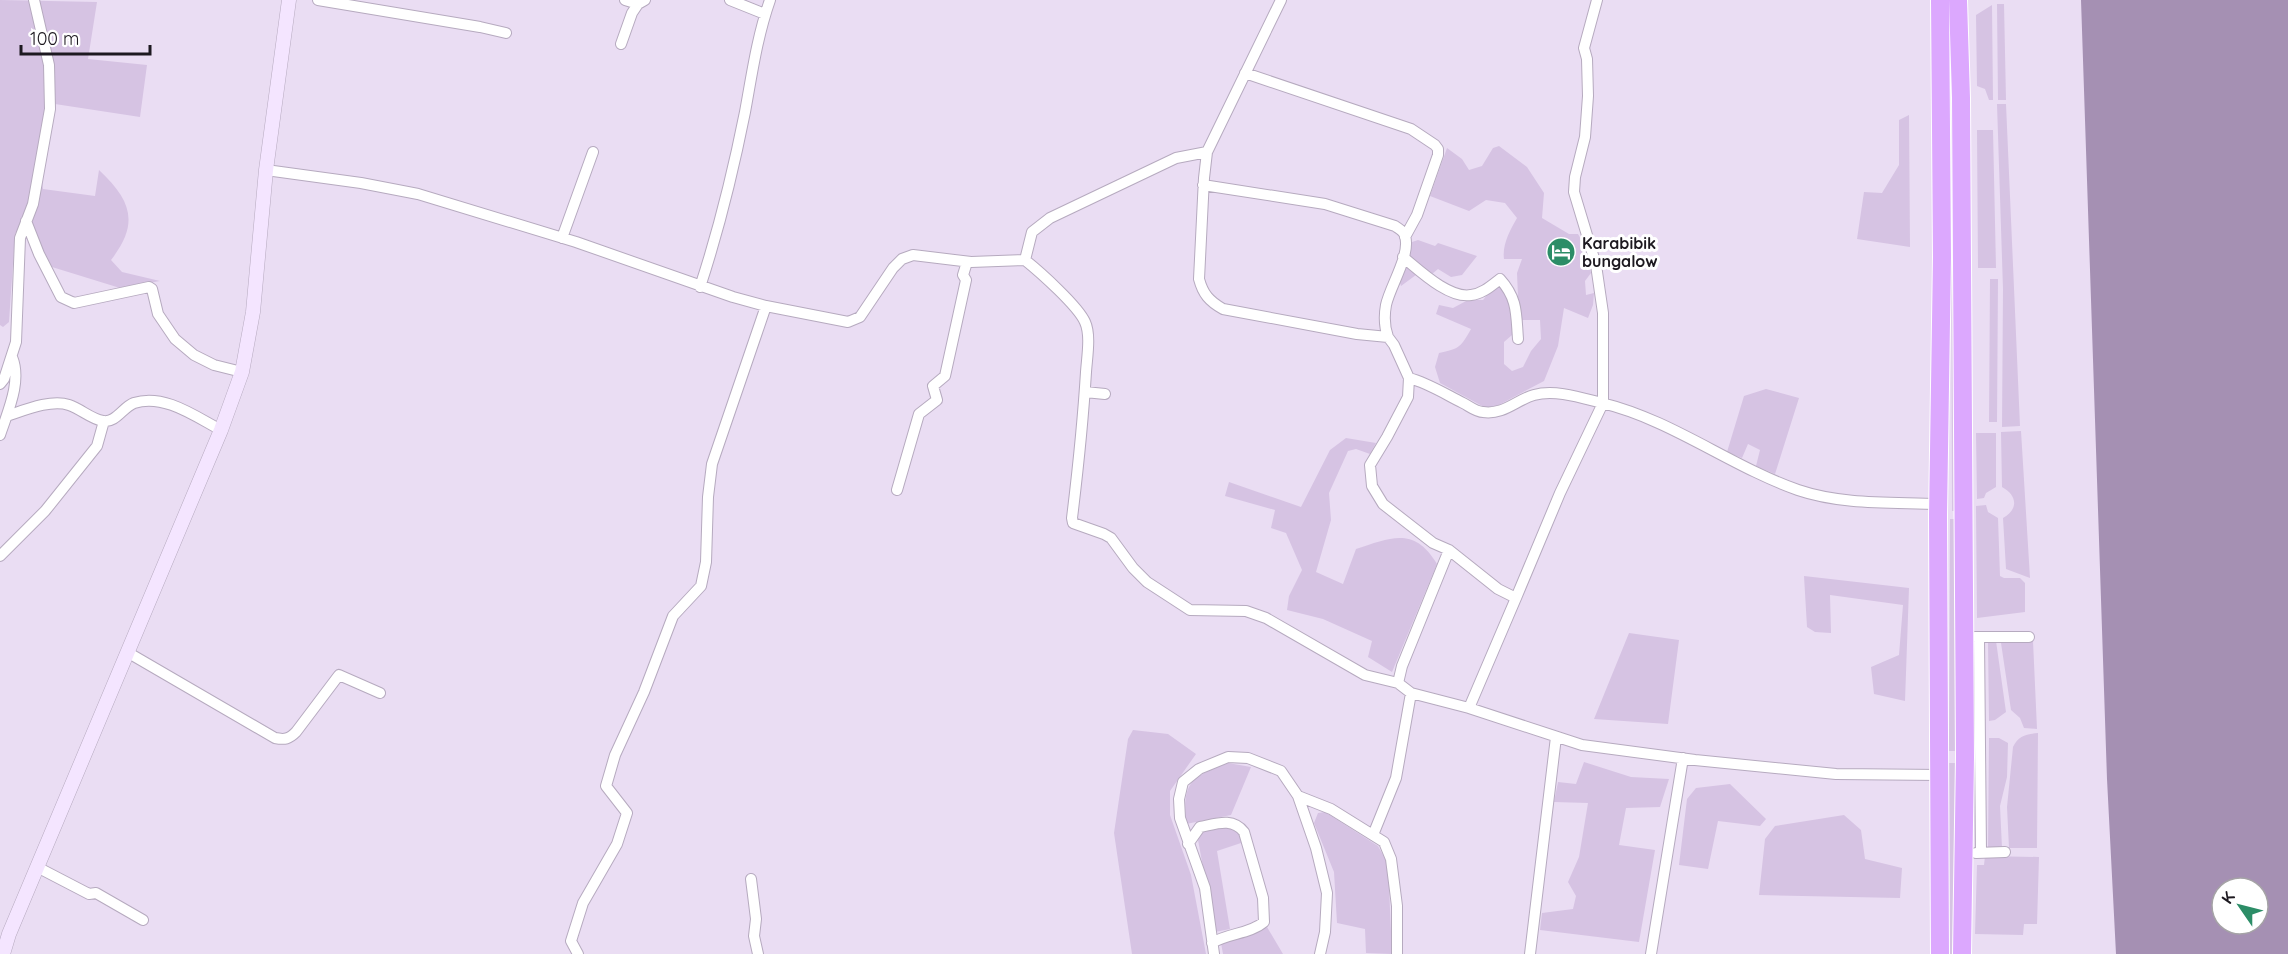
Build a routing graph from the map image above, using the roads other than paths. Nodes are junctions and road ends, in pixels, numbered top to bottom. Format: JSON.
{"nodes":[{"id":1,"x":34,"y":0,"type":"edge"},
{"id":2,"x":289,"y":0,"type":"edge"},
{"id":3,"x":318,"y":0,"type":"edge"},
{"id":4,"x":625,"y":0,"type":"edge"},
{"id":5,"x":730,"y":0,"type":"edge"},
{"id":6,"x":770,"y":0,"type":"edge"},
{"id":7,"x":1281,"y":0,"type":"edge"},
{"id":8,"x":1597,"y":0,"type":"edge"},
{"id":9,"x":1940,"y":0,"type":"edge"},
{"id":10,"x":1958,"y":0,"type":"edge"},
{"id":11,"x":642,"y":2,"type":"edge"},
{"id":12,"x":765,"y":14,"type":"junction"},
{"id":13,"x":506,"y":33,"type":"dead end"},
{"id":14,"x":621,"y":44,"type":"dead end"},
{"id":15,"x":1245,"y":73,"type":"junction"},
{"id":16,"x":593,"y":152,"type":"dead end"},
{"id":17,"x":1207,"y":152,"type":"junction"},
{"id":18,"x":266,"y":170,"type":"junction"},
{"id":19,"x":1203,"y":185,"type":"junction"},
{"id":20,"x":26,"y":221,"type":"junction"},
{"id":21,"x":1405,"y":237,"type":"junction"},
{"id":22,"x":562,"y":238,"type":"junction"},
{"id":23,"x":1402,"y":257,"type":"junction"},
{"id":24,"x":1025,"y":260,"type":"junction"},
{"id":25,"x":967,"y":262,"type":"junction"},
{"id":26,"x":700,"y":286,"type":"junction"},
{"id":27,"x":766,"y":306,"type":"junction"},
{"id":28,"x":1388,"y":337,"type":"junction"},
{"id":29,"x":1518,"y":339,"type":"dead end"},
{"id":30,"x":12,"y":357,"type":"junction"},
{"id":31,"x":242,"y":372,"type":"junction"},
{"id":32,"x":1409,"y":378,"type":"junction"},
{"id":33,"x":0,"y":384,"type":"edge"},
{"id":34,"x":1085,"y":392,"type":"junction"},
{"id":35,"x":1105,"y":394,"type":"dead end"},
{"id":36,"x":1604,"y":403,"type":"junction"},
{"id":37,"x":7,"y":416,"type":"junction"},
{"id":38,"x":104,"y":422,"type":"junction"},
{"id":39,"x":221,"y":430,"type":"junction"},
{"id":40,"x":0,"y":435,"type":"edge"},
{"id":41,"x":897,"y":490,"type":"dead end"},
{"id":42,"x":1938,"y":504,"type":"junction"},
{"id":43,"x":1449,"y":550,"type":"junction"},
{"id":44,"x":0,"y":556,"type":"edge"},
{"id":45,"x":1516,"y":598,"type":"junction"},
{"id":46,"x":1972,"y":637,"type":"junction"},
{"id":47,"x":2029,"y":637,"type":"dead end"},
{"id":48,"x":127,"y":652,"type":"junction"},
{"id":49,"x":1398,"y":683,"type":"junction"},
{"id":50,"x":380,"y":693,"type":"dead end"},
{"id":51,"x":1412,"y":693,"type":"junction"},
{"id":52,"x":1469,"y":708,"type":"junction"},
{"id":53,"x":1556,"y":737,"type":"junction"},
{"id":54,"x":1683,"y":758,"type":"junction"},
{"id":55,"x":1940,"y":775,"type":"junction"},
{"id":56,"x":1298,"y":796,"type":"junction"},
{"id":57,"x":1373,"y":835,"type":"junction"},
{"id":58,"x":1188,"y":844,"type":"junction"},
{"id":59,"x":2005,"y":852,"type":"dead end"},
{"id":60,"x":1972,"y":853,"type":"junction"},
{"id":61,"x":37,"y":867,"type":"junction"},
{"id":62,"x":751,"y":879,"type":"dead end"},
{"id":63,"x":143,"y":920,"type":"dead end"},
{"id":64,"x":4,"y":933,"type":"edge"},
{"id":65,"x":1213,"y":949,"type":"edge"},
{"id":66,"x":3,"y":954,"type":"edge"},
{"id":67,"x":578,"y":954,"type":"edge"},
{"id":68,"x":758,"y":954,"type":"edge"},
{"id":69,"x":1320,"y":954,"type":"edge"},
{"id":70,"x":1397,"y":954,"type":"edge"},
{"id":71,"x":1530,"y":954,"type":"edge"},
{"id":72,"x":1651,"y":954,"type":"edge"},
{"id":73,"x":1940,"y":954,"type":"edge"},
{"id":74,"x":1962,"y":954,"type":"edge"}],
"edges":[{"from":1,"to":20,"type":"street"},
{"from":2,"to":18,"type":"street"},
{"from":3,"to":13,"type":"street"},
{"from":4,"to":11,"type":"street"},
{"from":5,"to":12,"type":"street"},
{"from":6,"to":12,"type":"street"},
{"from":7,"to":15,"type":"street"},
{"from":8,"to":36,"type":"street"},
{"from":9,"to":42,"type":"highway"},
{"from":10,"to":46,"type":"highway"},
{"from":11,"to":14,"type":"street"},
{"from":12,"to":26,"type":"street"},
{"from":15,"to":17,"type":"street"},
{"from":15,"to":21,"type":"street"},
{"from":16,"to":22,"type":"street"},
{"from":17,"to":19,"type":"street"},
{"from":17,"to":24,"type":"street"},
{"from":18,"to":22,"type":"street"},
{"from":18,"to":31,"type":"street"},
{"from":19,"to":21,"type":"street"},
{"from":19,"to":28,"type":"street"},
{"from":20,"to":30,"type":"street"},
{"from":20,"to":31,"type":"street"},
{"from":21,"to":23,"type":"street"},
{"from":22,"to":26,"type":"street"},
{"from":23,"to":28,"type":"street"},
{"from":23,"to":29,"type":"street"},
{"from":24,"to":25,"type":"street"},
{"from":24,"to":34,"type":"street"},
{"from":25,"to":27,"type":"street"},
{"from":25,"to":41,"type":"street"},
{"from":26,"to":27,"type":"street"},
{"from":27,"to":67,"type":"street"},
{"from":28,"to":32,"type":"street"},
{"from":30,"to":33,"type":"street"},
{"from":30,"to":37,"type":"street"},
{"from":31,"to":39,"type":"street"},
{"from":32,"to":36,"type":"street"},
{"from":32,"to":43,"type":"street"},
{"from":34,"to":35,"type":"street"},
{"from":34,"to":49,"type":"street"},
{"from":36,"to":42,"type":"street"},
{"from":36,"to":45,"type":"street"},
{"from":37,"to":38,"type":"street"},
{"from":37,"to":40,"type":"street"},
{"from":38,"to":39,"type":"street"},
{"from":38,"to":44,"type":"street"},
{"from":39,"to":48,"type":"street"},
{"from":42,"to":55,"type":"highway"},
{"from":43,"to":45,"type":"street"},
{"from":43,"to":49,"type":"street"},
{"from":45,"to":52,"type":"street"},
{"from":46,"to":47,"type":"street"},
{"from":46,"to":60,"type":"highway"},
{"from":48,"to":50,"type":"street"},
{"from":48,"to":61,"type":"street"},
{"from":49,"to":51,"type":"street"},
{"from":51,"to":52,"type":"street"},
{"from":51,"to":57,"type":"street"},
{"from":52,"to":53,"type":"street"},
{"from":53,"to":54,"type":"street"},
{"from":53,"to":71,"type":"street"},
{"from":54,"to":55,"type":"street"},
{"from":54,"to":72,"type":"street"},
{"from":55,"to":73,"type":"highway"},
{"from":56,"to":57,"type":"street"},
{"from":56,"to":58,"type":"street"},
{"from":56,"to":69,"type":"street"},
{"from":57,"to":70,"type":"street"},
{"from":58,"to":65,"type":"street"},
{"from":58,"to":65,"type":"street"},
{"from":59,"to":60,"type":"street"},
{"from":60,"to":74,"type":"highway"},
{"from":61,"to":63,"type":"street"},
{"from":61,"to":64,"type":"street"},
{"from":62,"to":68,"type":"street"},
{"from":64,"to":66,"type":"street"}]}
